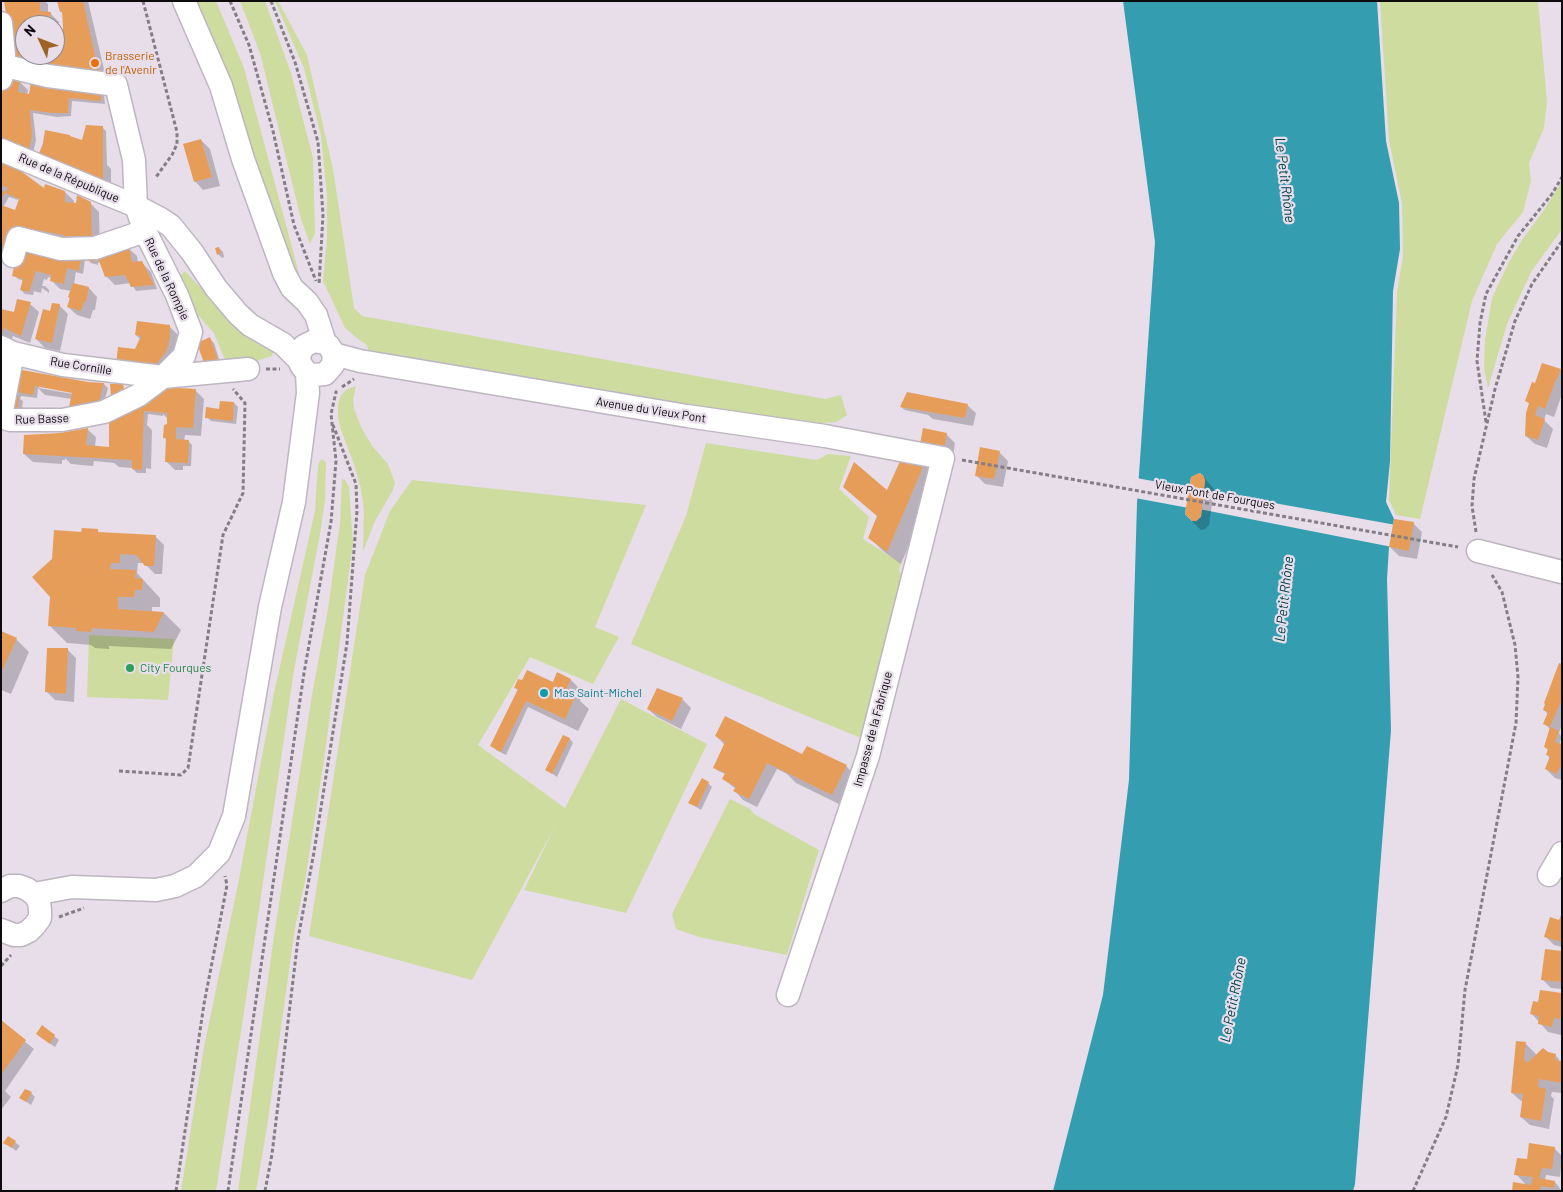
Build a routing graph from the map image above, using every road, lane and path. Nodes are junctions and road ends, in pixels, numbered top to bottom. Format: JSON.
{"nodes":[{"id":1,"x":143,"y":1,"type":"edge"},
{"id":2,"x":184,"y":1,"type":"edge"},
{"id":3,"x":230,"y":1,"type":"edge"},
{"id":4,"x":272,"y":1,"type":"edge"},
{"id":5,"x":1,"y":23,"type":"edge"},
{"id":6,"x":2,"y":70,"type":"edge"},
{"id":7,"x":1,"y":150,"type":"edge"},
{"id":8,"x":1562,"y":177,"type":"edge"},
{"id":9,"x":155,"y":178,"type":"dead end"},
{"id":10,"x":136,"y":206,"type":"junction"},
{"id":11,"x":294,"y":225,"type":"dead end"},
{"id":12,"x":145,"y":231,"type":"junction"},
{"id":13,"x":1562,"y":241,"type":"edge"},
{"id":14,"x":13,"y":256,"type":"dead end"},
{"id":15,"x":319,"y":288,"type":"dead end"},
{"id":16,"x":7,"y":350,"type":"edge"},
{"id":17,"x":311,"y":357,"type":"junction"},
{"id":18,"x":248,"y":369,"type":"joint"},
{"id":19,"x":162,"y":377,"type":"junction"},
{"id":20,"x":229,"y":384,"type":"dead end"},
{"id":21,"x":1,"y":416,"type":"edge"},
{"id":22,"x":332,"y":421,"type":"dead end"},
{"id":23,"x":1487,"y":424,"type":"junction"},
{"id":24,"x":943,"y":458,"type":"joint"},
{"id":25,"x":983,"y":463,"type":"dead end"},
{"id":26,"x":331,"y":522,"type":"dead end"},
{"id":27,"x":1444,"y":545,"type":"dead end"},
{"id":28,"x":1478,"y":551,"type":"junction"},
{"id":29,"x":1562,"y":572,"type":"edge"},
{"id":30,"x":118,"y":771,"type":"dead end"},
{"id":31,"x":219,"y":853,"type":"junction"},
{"id":32,"x":1562,"y":853,"type":"edge"},
{"id":33,"x":1550,"y":875,"type":"dead end"},
{"id":34,"x":1,"y":891,"type":"edge"},
{"id":35,"x":37,"y":902,"type":"junction"},
{"id":36,"x":4,"y":949,"type":"edge"},
{"id":37,"x":788,"y":995,"type":"dead end"},
{"id":38,"x":176,"y":1191,"type":"edge"},
{"id":39,"x":228,"y":1191,"type":"edge"},
{"id":40,"x":264,"y":1191,"type":"edge"},
{"id":41,"x":1413,"y":1191,"type":"edge"}],
"edges":[{"from":1,"to":9,"type":"path"},
{"from":2,"to":17,"type":"street"},
{"from":3,"to":11,"type":"path"},
{"from":4,"to":15,"type":"path"},
{"from":5,"to":6,"type":"street"},
{"from":6,"to":10,"type":"street","name":"Rue de la Rompie"},
{"from":7,"to":10,"type":"street","name":"Rue de la République"},
{"from":8,"to":23,"type":"path"},
{"from":10,"to":12,"type":"street","name":"Rue de la Rompie"},
{"from":10,"to":17,"type":"street","name":"Avenue du Vieux Pont"},
{"from":12,"to":14,"type":"street"},
{"from":12,"to":19,"type":"street","name":"Rue de la Rompie"},
{"from":13,"to":23,"type":"path"},
{"from":16,"to":19,"type":"street","name":"Rue Cornille"},
{"from":16,"to":21,"type":"street"},
{"from":17,"to":18,"type":"path"},
{"from":17,"to":24,"type":"street","name":"Avenue du Vieux Pont"},
{"from":17,"to":31,"type":"street"},
{"from":18,"to":19,"type":"street"},
{"from":19,"to":21,"type":"street","name":"Rue Basse"},
{"from":20,"to":30,"type":"path"},
{"from":22,"to":40,"type":"path"},
{"from":23,"to":28,"type":"path"},
{"from":24,"to":37,"type":"street","name":"Impasse de la Fabrique"},
{"from":25,"to":27,"type":"path","name":"Vieux Pont de Fourques"},
{"from":26,"to":39,"type":"path"},
{"from":28,"to":29,"type":"street"},
{"from":28,"to":41,"type":"path"},
{"from":31,"to":35,"type":"street"},
{"from":31,"to":38,"type":"path"},
{"from":32,"to":33,"type":"street"},
{"from":34,"to":35,"type":"street"},
{"from":35,"to":36,"type":"street"}]}
